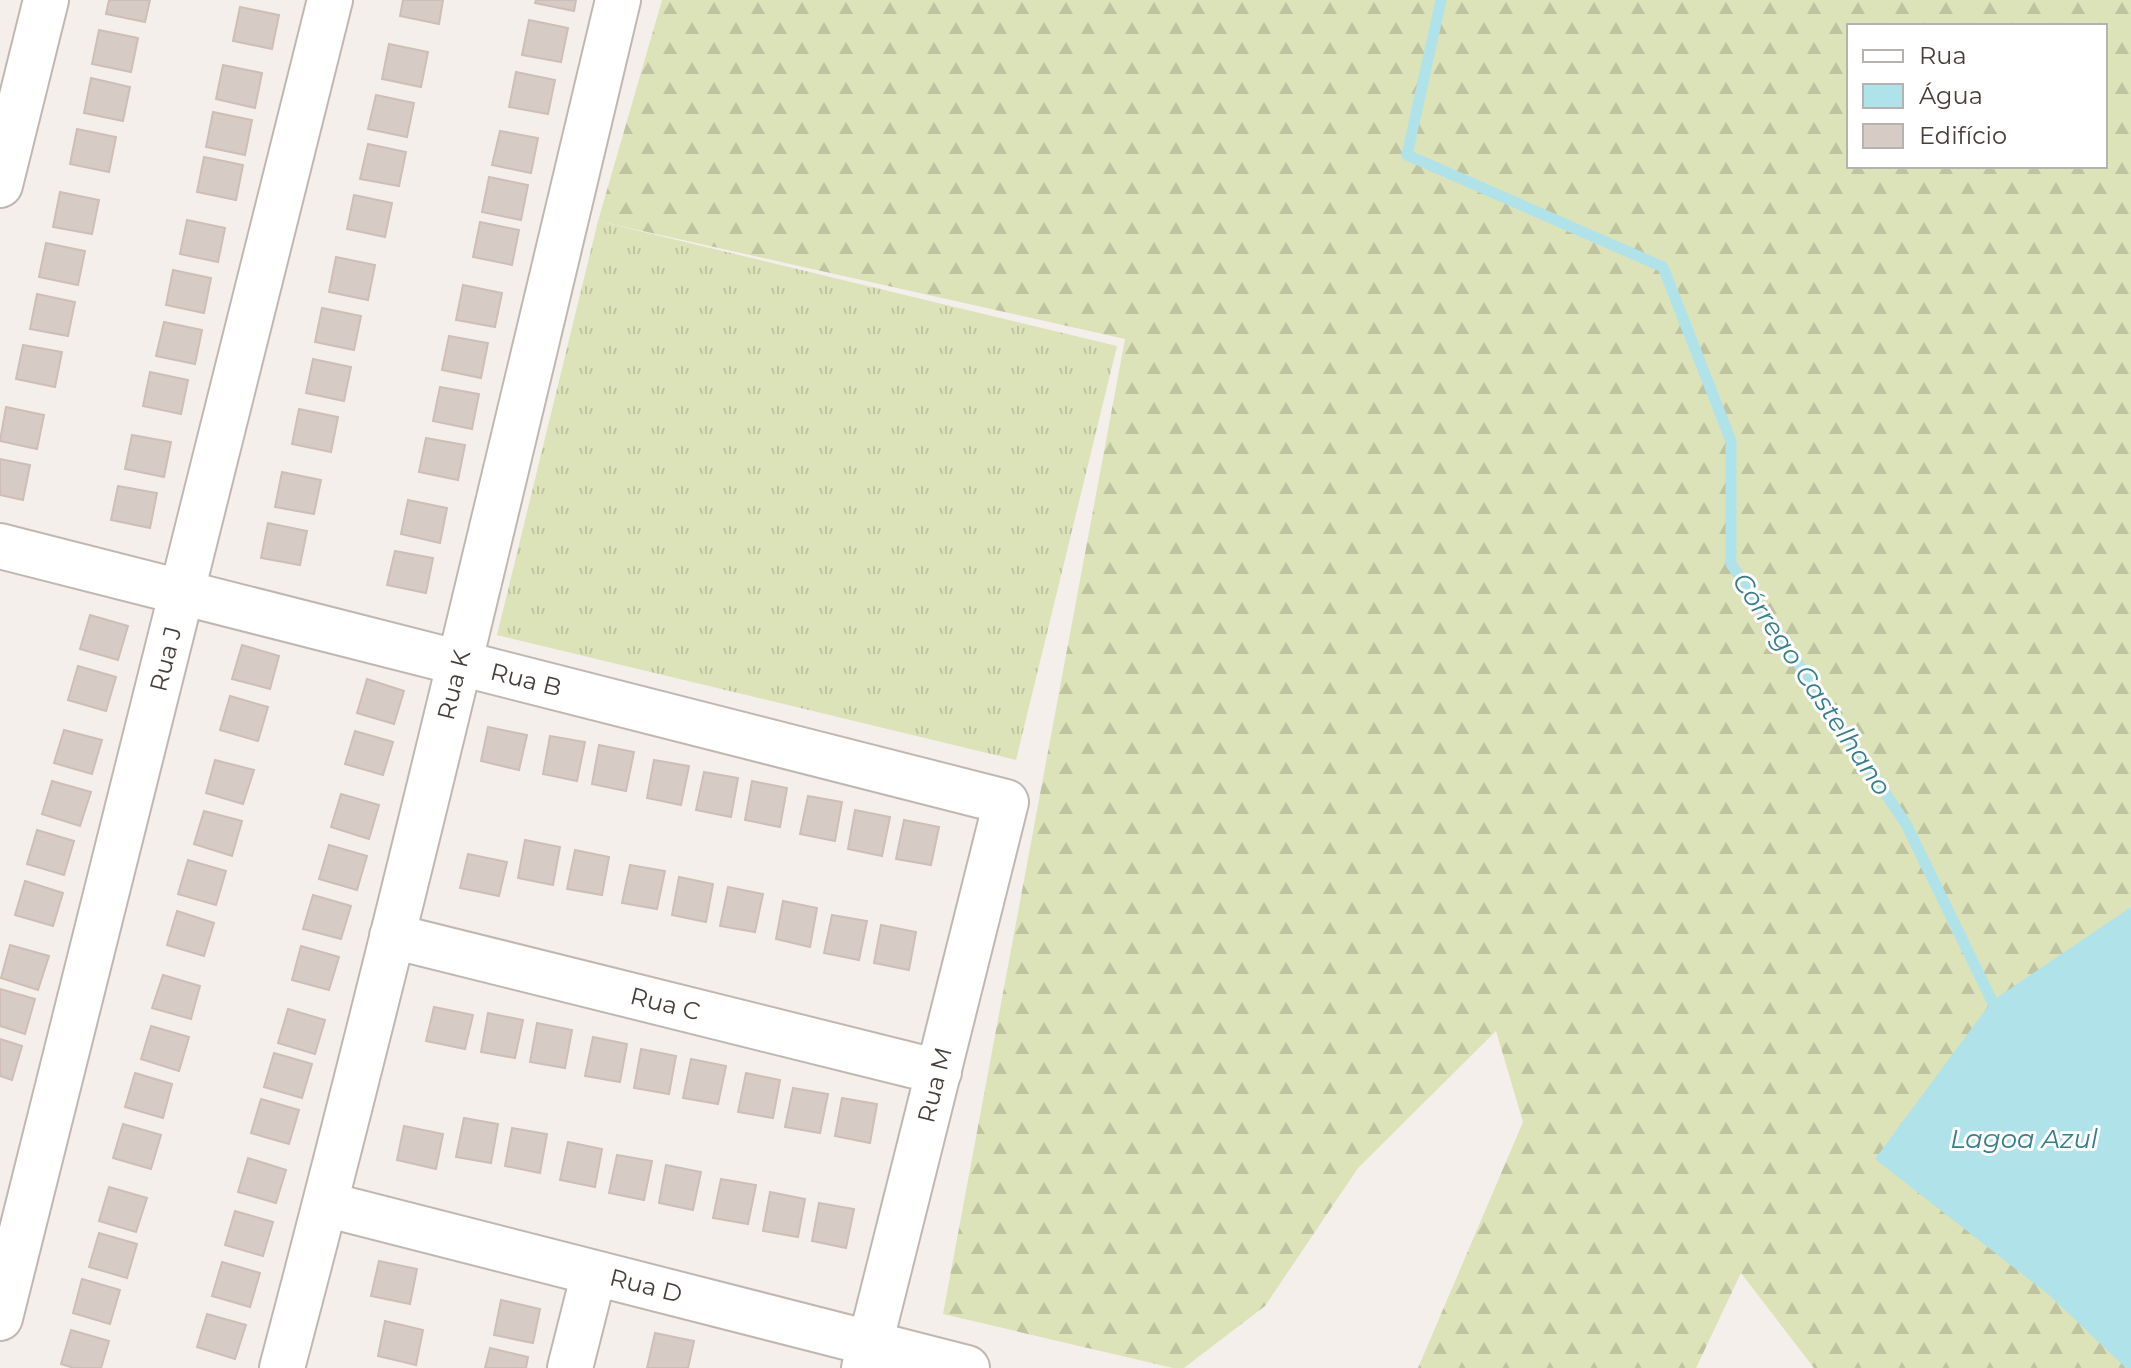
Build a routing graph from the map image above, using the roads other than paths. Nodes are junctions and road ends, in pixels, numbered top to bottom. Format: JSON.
{"nodes":[{"id":1,"x":46,"y":0,"type":"edge"},
{"id":2,"x":330,"y":0,"type":"edge"},
{"id":3,"x":618,"y":0,"type":"edge"},
{"id":4,"x":0,"y":185,"type":"edge"},
{"id":5,"x":0,"y":546,"type":"edge"},
{"id":6,"x":183,"y":592,"type":"junction"},
{"id":7,"x":460,"y":663,"type":"junction"},
{"id":8,"x":1006,"y":802,"type":"joint"},
{"id":9,"x":392,"y":936,"type":"junction"},
{"id":10,"x":939,"y":1072,"type":"junction"},
{"id":11,"x":325,"y":1204,"type":"junction"},
{"id":12,"x":594,"y":1273,"type":"junction"},
{"id":13,"x":0,"y":1318,"type":"edge"},
{"id":14,"x":868,"y":1356,"type":"edge"},
{"id":15,"x":282,"y":1368,"type":"edge"},
{"id":16,"x":570,"y":1368,"type":"edge"},
{"id":17,"x":967,"y":1368,"type":"edge"}],
"edges":[{"from":1,"to":4,"type":"street"},
{"from":2,"to":6,"type":"street","name":"Rua J"},
{"from":3,"to":7,"type":"street","name":"Rua K"},
{"from":5,"to":6,"type":"street","name":"Rua B"},
{"from":6,"to":7,"type":"street","name":"Rua B"},
{"from":6,"to":13,"type":"street","name":"Rua J"},
{"from":7,"to":8,"type":"street","name":"Rua B"},
{"from":7,"to":9,"type":"street","name":"Rua K"},
{"from":8,"to":10,"type":"street","name":"Rua M"},
{"from":9,"to":10,"type":"street","name":"Rua C"},
{"from":9,"to":11,"type":"street","name":"Rua K"},
{"from":10,"to":14,"type":"street","name":"Rua M"},
{"from":11,"to":12,"type":"street","name":"Rua D"},
{"from":11,"to":15,"type":"street","name":"Rua K"},
{"from":12,"to":14,"type":"street","name":"Rua D"},
{"from":12,"to":16,"type":"street"},
{"from":14,"to":17,"type":"street","name":"Rua D"}]}
